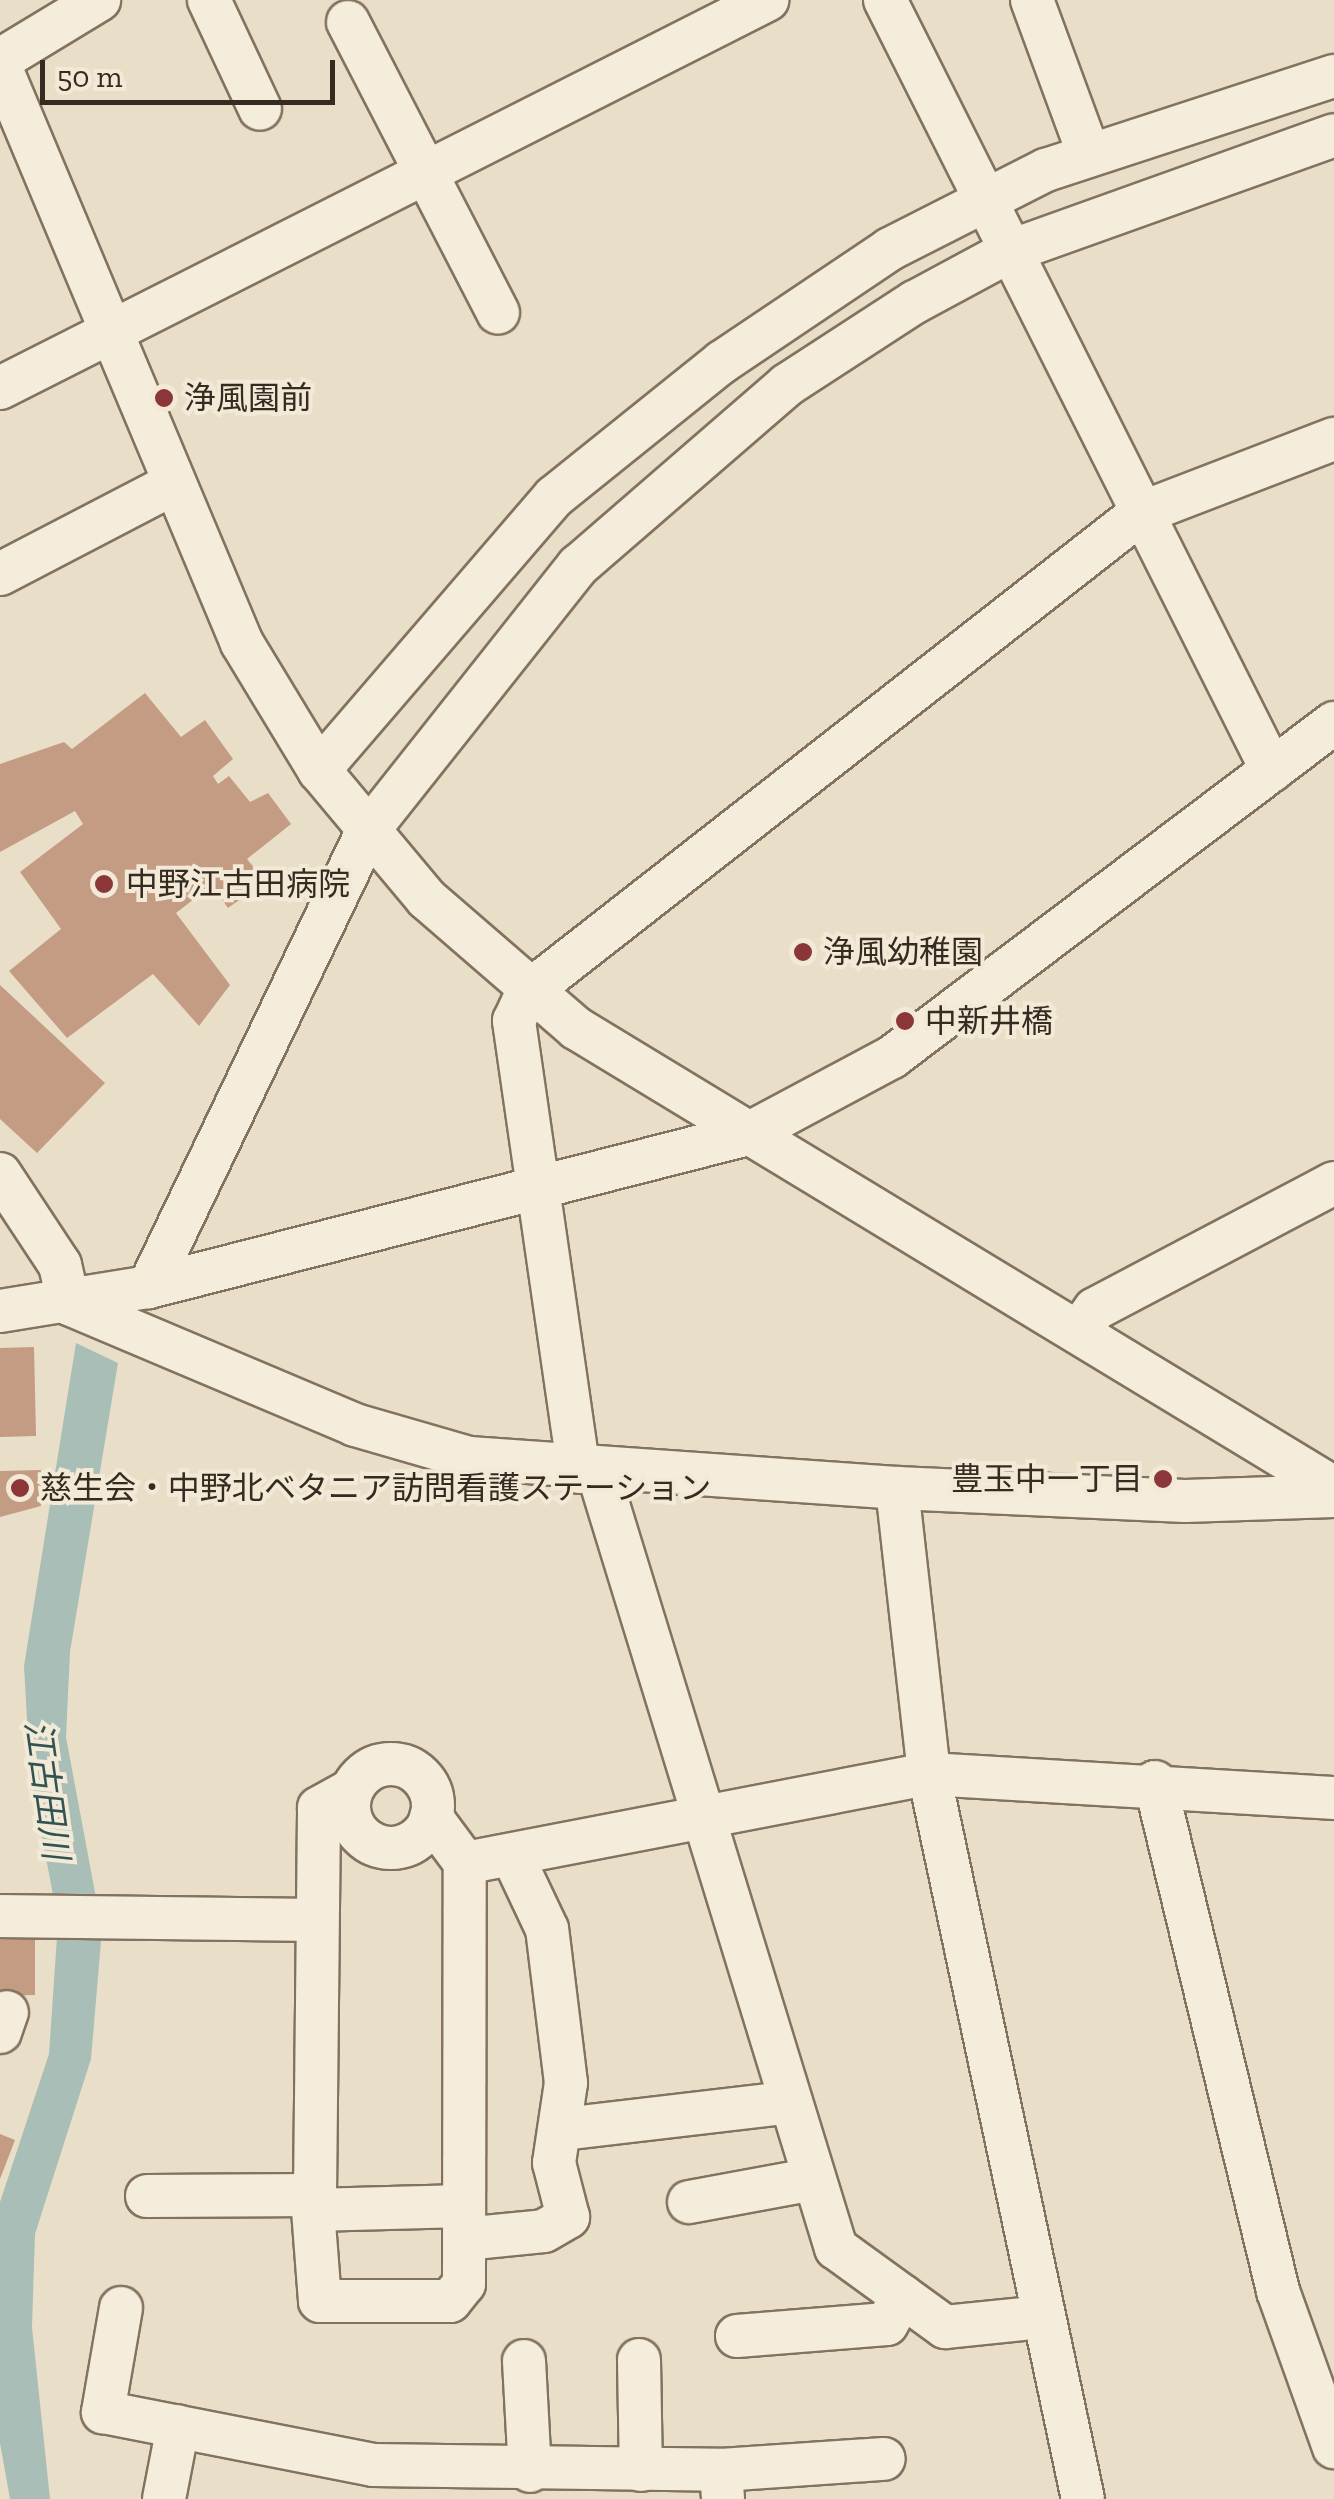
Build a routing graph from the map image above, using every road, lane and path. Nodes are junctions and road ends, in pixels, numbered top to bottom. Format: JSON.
{"nodes":[{"id":1,"x":100,"y":0,"type":"edge"},
{"id":2,"x":209,"y":0,"type":"edge"},
{"id":3,"x":767,"y":0,"type":"edge"},
{"id":4,"x":884,"y":0,"type":"edge"},
{"id":5,"x":1032,"y":0,"type":"edge"},
{"id":6,"x":348,"y":22,"type":"dead end"},
{"id":7,"x":0,"y":63,"type":"edge"},
{"id":8,"x":1334,"y":76,"type":"edge"},
{"id":9,"x":260,"y":109,"type":"dead end"},
{"id":10,"x":1334,"y":135,"type":"edge"},
{"id":11,"x":1089,"y":155,"type":"junction"},
{"id":12,"x":424,"y":169,"type":"junction"},
{"id":13,"x":984,"y":200,"type":"junction"},
{"id":14,"x":1008,"y":252,"type":"junction"},
{"id":15,"x":498,"y":312,"type":"dead end"},
{"id":16,"x":106,"y":330,"type":"junction"},
{"id":17,"x":0,"y":388,"type":"edge"},
{"id":18,"x":1334,"y":440,"type":"edge"},
{"id":19,"x":171,"y":485,"type":"junction"},
{"id":20,"x":1141,"y":513,"type":"junction"},
{"id":21,"x":0,"y":574,"type":"edge"},
{"id":22,"x":1334,"y":723,"type":"edge"},
{"id":23,"x":319,"y":770,"type":"junction"},
{"id":24,"x":1272,"y":770,"type":"junction"},
{"id":25,"x":367,"y":832,"type":"junction"},
{"id":26,"x":527,"y":994,"type":"junction"},
{"id":27,"x":748,"y":1134,"type":"junction"},
{"id":28,"x":0,"y":1174,"type":"edge"},
{"id":29,"x":1334,"y":1183,"type":"edge"},
{"id":30,"x":538,"y":1190,"type":"junction"},
{"id":31,"x":149,"y":1288,"type":"junction"},
{"id":32,"x":75,"y":1307,"type":"junction"},
{"id":33,"x":0,"y":1311,"type":"edge"},
{"id":34,"x":1078,"y":1331,"type":"junction"},
{"id":35,"x":589,"y":1472,"type":"junction"},
{"id":36,"x":897,"y":1488,"type":"junction"},
{"id":37,"x":1334,"y":1488,"type":"edge"},
{"id":38,"x":1334,"y":1496,"type":"edge"},
{"id":39,"x":929,"y":1774,"type":"junction"},
{"id":40,"x":1155,"y":1782,"type":"junction"},
{"id":41,"x":351,"y":1790,"type":"junction"},
{"id":42,"x":1334,"y":1798,"type":"edge"},
{"id":43,"x":432,"y":1817,"type":"junction"},
{"id":44,"x":698,"y":1819,"type":"junction"},
{"id":45,"x":512,"y":1855,"type":"junction"},
{"id":46,"x":465,"y":1862,"type":"junction"},
{"id":47,"x":18,"y":1916,"type":"edge"},
{"id":48,"x":318,"y":1920,"type":"junction"},
{"id":49,"x":784,"y":2103,"type":"junction"},
{"id":50,"x":563,"y":2130,"type":"junction"},
{"id":51,"x":809,"y":2180,"type":"junction"},
{"id":52,"x":147,"y":2196,"type":"dead end"},
{"id":53,"x":314,"y":2202,"type":"junction"},
{"id":54,"x":689,"y":2202,"type":"dead end"},
{"id":55,"x":464,"y":2223,"type":"junction"},
{"id":56,"x":902,"y":2296,"type":"junction"},
{"id":57,"x":122,"y":2308,"type":"dead end"},
{"id":58,"x":1041,"y":2317,"type":"junction"},
{"id":59,"x":737,"y":2336,"type":"dead end"},
{"id":60,"x":524,"y":2360,"type":"dead end"},
{"id":61,"x":639,"y":2360,"type":"dead end"},
{"id":62,"x":178,"y":2426,"type":"junction"},
{"id":63,"x":1334,"y":2447,"type":"edge"},
{"id":64,"x":884,"y":2459,"type":"dead end"},
{"id":65,"x":641,"y":2470,"type":"junction"},
{"id":66,"x":530,"y":2471,"type":"junction"},
{"id":67,"x":375,"y":2482,"type":"edge"},
{"id":68,"x":722,"y":2485,"type":"edge"},
{"id":69,"x":164,"y":2499,"type":"edge"},
{"id":70,"x":1083,"y":2499,"type":"edge"}],
"edges":[{"from":1,"to":7,"type":"street"},
{"from":2,"to":9,"type":"street"},
{"from":3,"to":12,"type":"street"},
{"from":4,"to":13,"type":"street"},
{"from":5,"to":11,"type":"street"},
{"from":6,"to":12,"type":"street"},
{"from":7,"to":16,"type":"street"},
{"from":8,"to":11,"type":"street"},
{"from":10,"to":14,"type":"street"},
{"from":11,"to":13,"type":"street"},
{"from":12,"to":15,"type":"street"},
{"from":12,"to":16,"type":"street"},
{"from":13,"to":14,"type":"street"},
{"from":13,"to":23,"type":"street"},
{"from":14,"to":20,"type":"street"},
{"from":14,"to":25,"type":"street"},
{"from":16,"to":17,"type":"street"},
{"from":16,"to":19,"type":"street"},
{"from":18,"to":20,"type":"street"},
{"from":19,"to":21,"type":"street"},
{"from":19,"to":23,"type":"street"},
{"from":20,"to":24,"type":"street"},
{"from":20,"to":26,"type":"street"},
{"from":22,"to":24,"type":"street"},
{"from":23,"to":25,"type":"street"},
{"from":24,"to":27,"type":"street"},
{"from":25,"to":26,"type":"street"},
{"from":25,"to":31,"type":"street"},
{"from":26,"to":27,"type":"street"},
{"from":26,"to":30,"type":"street"},
{"from":27,"to":30,"type":"street"},
{"from":27,"to":34,"type":"street"},
{"from":28,"to":32,"type":"street"},
{"from":29,"to":34,"type":"street"},
{"from":30,"to":31,"type":"street"},
{"from":30,"to":35,"type":"street"},
{"from":31,"to":32,"type":"street"},
{"from":32,"to":33,"type":"street"},
{"from":32,"to":35,"type":"street"},
{"from":34,"to":37,"type":"street"},
{"from":35,"to":36,"type":"street"},
{"from":35,"to":44,"type":"street"},
{"from":36,"to":38,"type":"street"},
{"from":36,"to":39,"type":"street"},
{"from":39,"to":40,"type":"street"},
{"from":39,"to":44,"type":"street"},
{"from":39,"to":58,"type":"street"},
{"from":40,"to":42,"type":"street"},
{"from":40,"to":63,"type":"street"},
{"from":41,"to":43,"type":"street"},
{"from":41,"to":43,"type":"street"},
{"from":41,"to":48,"type":"street"},
{"from":43,"to":46,"type":"street"},
{"from":44,"to":45,"type":"street"},
{"from":44,"to":49,"type":"street"},
{"from":45,"to":46,"type":"street"},
{"from":45,"to":50,"type":"street"},
{"from":46,"to":55,"type":"street"},
{"from":47,"to":48,"type":"street"},
{"from":48,"to":53,"type":"street"},
{"from":49,"to":50,"type":"street"},
{"from":49,"to":51,"type":"street"},
{"from":50,"to":55,"type":"street"},
{"from":51,"to":54,"type":"street"},
{"from":51,"to":56,"type":"street"},
{"from":52,"to":53,"type":"street"},
{"from":53,"to":55,"type":"street"},
{"from":53,"to":55,"type":"street"},
{"from":56,"to":58,"type":"street"},
{"from":56,"to":59,"type":"street"},
{"from":57,"to":62,"type":"street"},
{"from":58,"to":70,"type":"street"},
{"from":60,"to":66,"type":"street"},
{"from":61,"to":65,"type":"street"},
{"from":62,"to":67,"type":"street"},
{"from":62,"to":69,"type":"street"},
{"from":64,"to":68,"type":"street"},
{"from":65,"to":66,"type":"street"},
{"from":65,"to":68,"type":"street"},
{"from":66,"to":67,"type":"street"}]}
